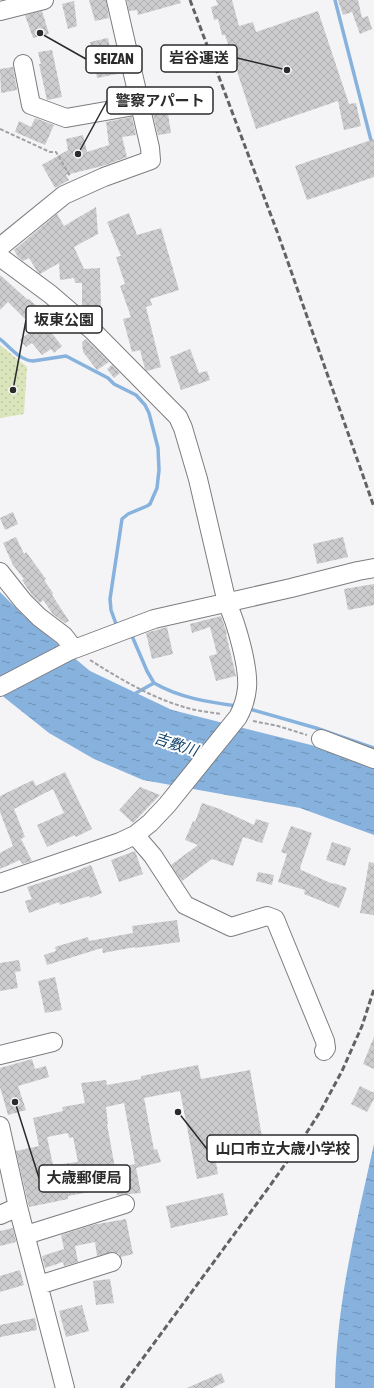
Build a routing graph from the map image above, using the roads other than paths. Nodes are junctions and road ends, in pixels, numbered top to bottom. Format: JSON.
{"nodes":[{"id":1,"x":44,"y":0,"type":"edge"},
{"id":2,"x":116,"y":0,"type":"edge"},
{"id":3,"x":0,"y":11,"type":"edge"},
{"id":4,"x":23,"y":64,"type":"dead end"},
{"id":5,"x":140,"y":106,"type":"junction"},
{"id":6,"x":0,"y":247,"type":"edge"},
{"id":7,"x":0,"y":257,"type":"edge"},
{"id":8,"x":374,"y":568,"type":"edge"},
{"id":9,"x":0,"y":572,"type":"edge"},
{"id":10,"x":227,"y":603,"type":"junction"},
{"id":11,"x":71,"y":650,"type":"junction"},
{"id":12,"x":0,"y":687,"type":"edge"},
{"id":13,"x":321,"y":739,"type":"road end"},
{"id":14,"x":374,"y":759,"type":"edge"},
{"id":15,"x":135,"y":835,"type":"junction"},
{"id":16,"x":0,"y":883,"type":"edge"},
{"id":17,"x":53,"y":1042,"type":"dead end"},
{"id":18,"x":324,"y":1051,"type":"dead end"},
{"id":19,"x":0,"y":1055,"type":"edge"},
{"id":20,"x":0,"y":1126,"type":"edge"},
{"id":21,"x":125,"y":1204,"type":"dead end"},
{"id":22,"x":18,"y":1207,"type":"junction"},
{"id":23,"x":0,"y":1215,"type":"edge"},
{"id":24,"x":26,"y":1235,"type":"junction"},
{"id":25,"x":112,"y":1262,"type":"dead end"},
{"id":26,"x":39,"y":1285,"type":"junction"},
{"id":27,"x":65,"y":1388,"type":"edge"}],
"edges":[{"from":1,"to":3,"type":"street"},
{"from":2,"to":5,"type":"street"},
{"from":4,"to":5,"type":"street"},
{"from":5,"to":6,"type":"street"},
{"from":7,"to":10,"type":"street"},
{"from":8,"to":10,"type":"street"},
{"from":9,"to":11,"type":"street"},
{"from":10,"to":11,"type":"street"},
{"from":10,"to":15,"type":"street"},
{"from":11,"to":12,"type":"street"},
{"from":13,"to":14,"type":"street"},
{"from":15,"to":16,"type":"street"},
{"from":15,"to":18,"type":"street"},
{"from":17,"to":19,"type":"street"},
{"from":20,"to":22,"type":"street"},
{"from":21,"to":24,"type":"street"},
{"from":22,"to":23,"type":"street"},
{"from":22,"to":24,"type":"street"},
{"from":24,"to":26,"type":"street"},
{"from":25,"to":26,"type":"street"},
{"from":26,"to":27,"type":"street"}]}
